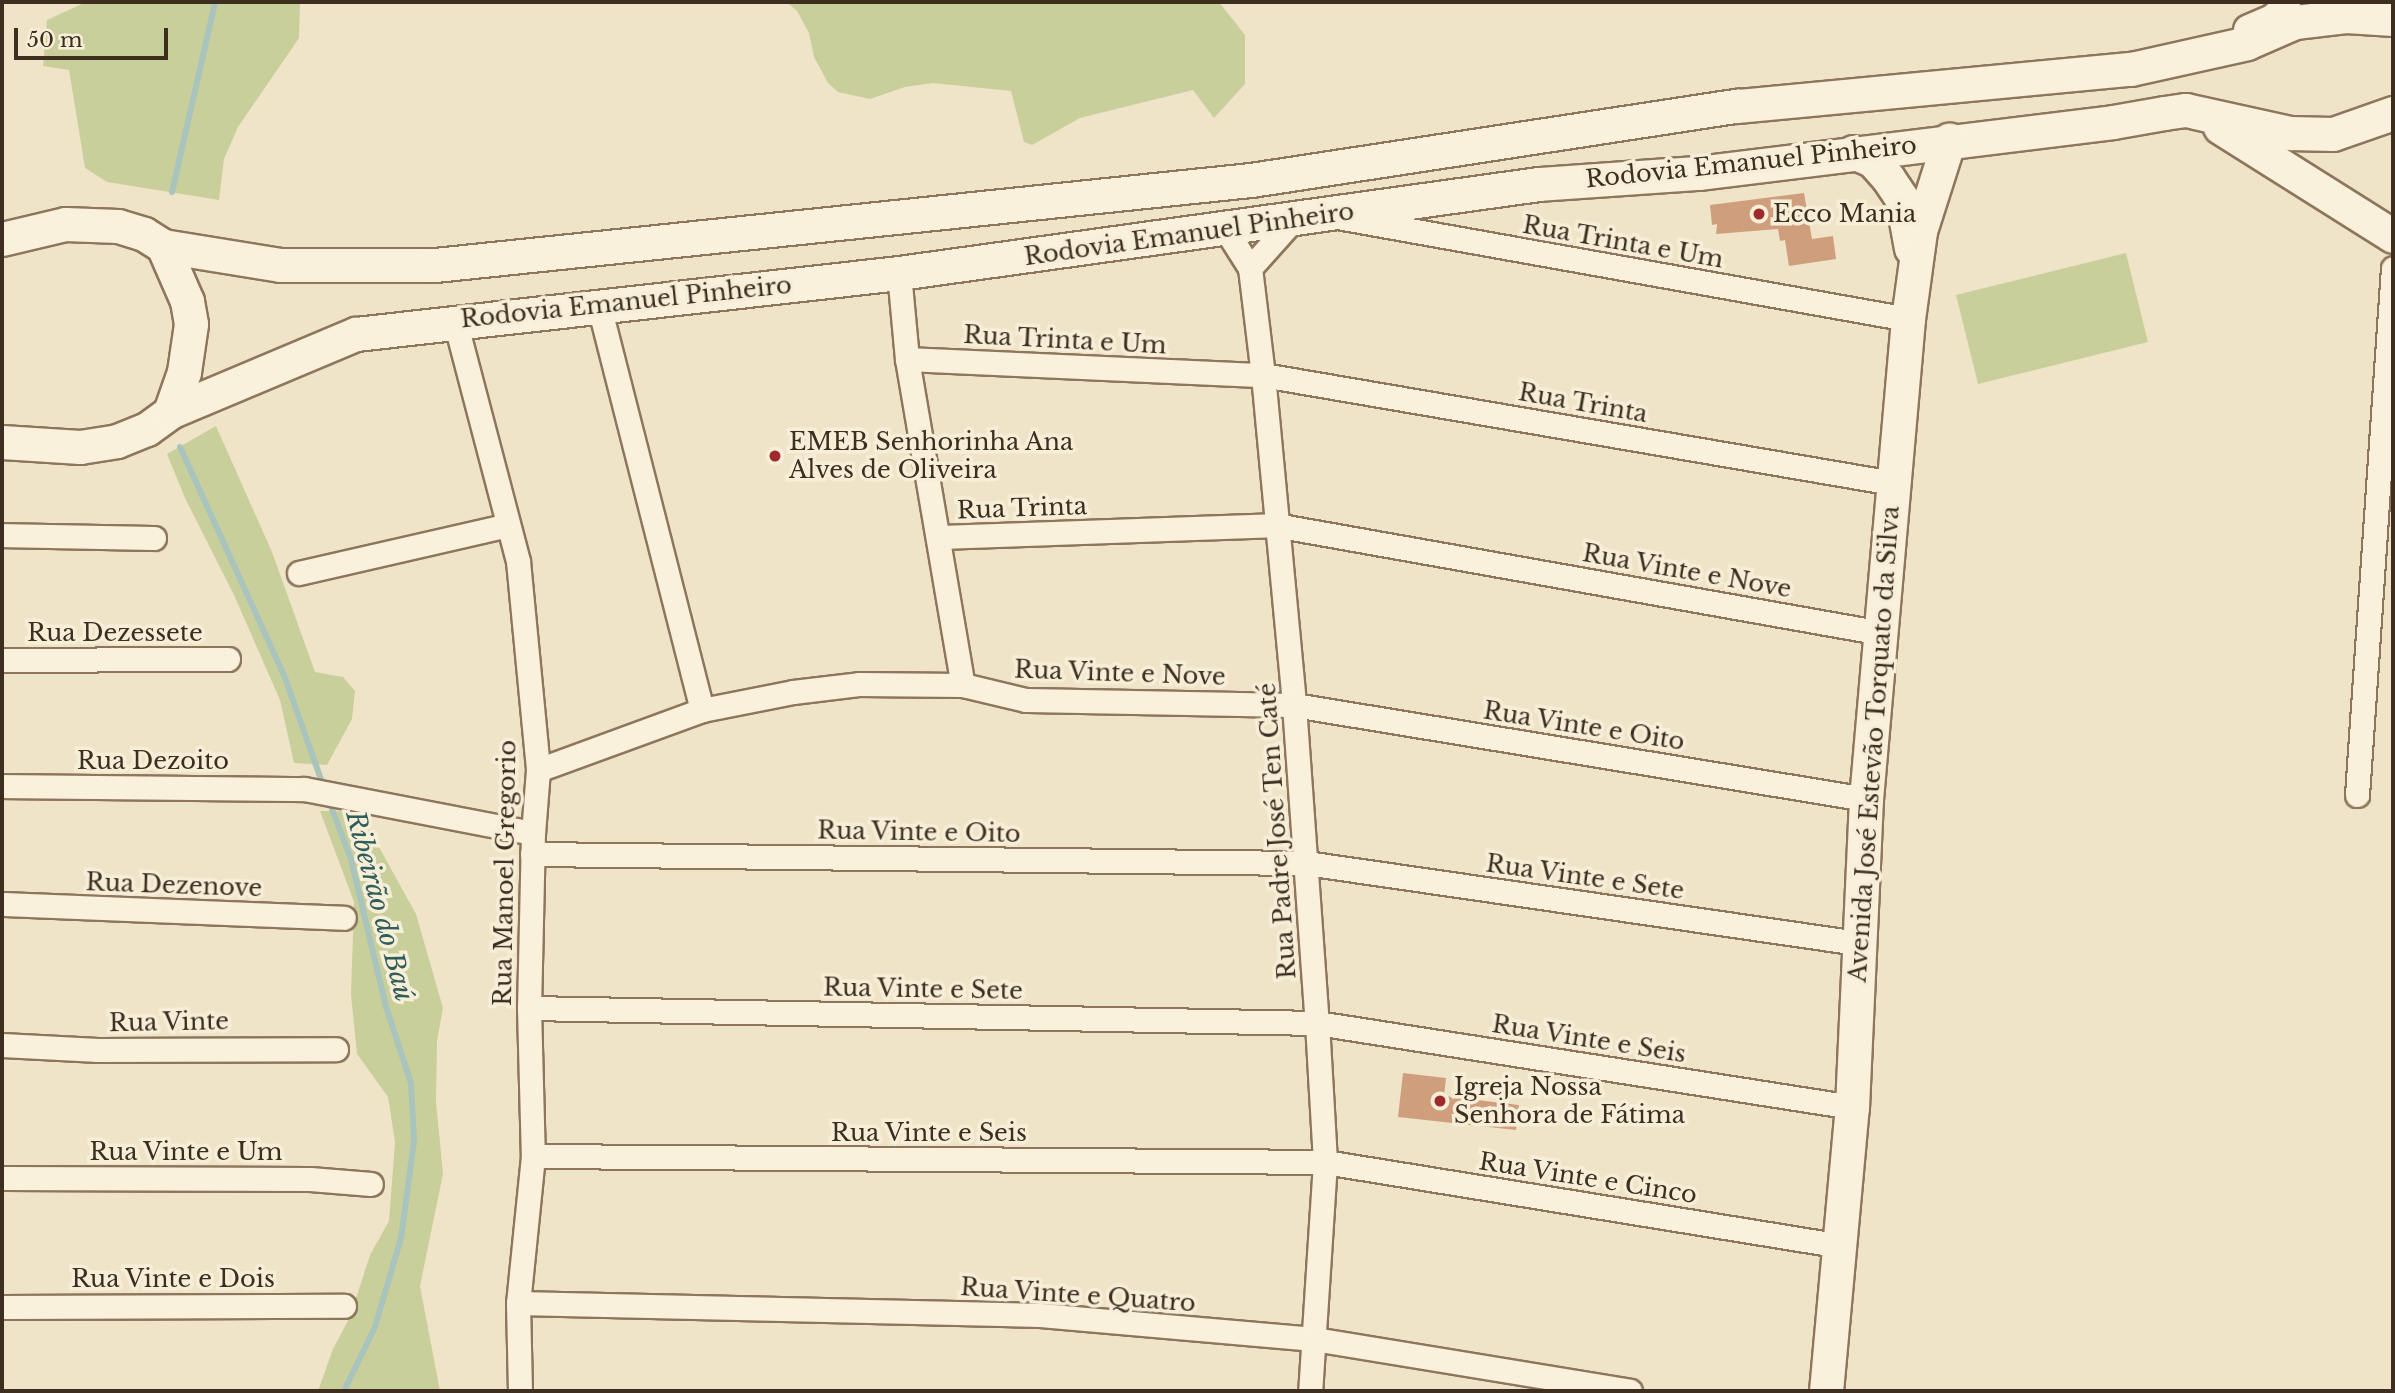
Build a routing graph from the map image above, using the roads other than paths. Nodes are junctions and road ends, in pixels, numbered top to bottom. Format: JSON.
{"nodes":[{"id":1,"x":2285,"y":2,"type":"edge"},
{"id":2,"x":2326,"y":2,"type":"edge"},
{"id":3,"x":2391,"y":23,"type":"edge"},
{"id":4,"x":2189,"y":56,"type":"junction"},
{"id":5,"x":2186,"y":110,"type":"junction"},
{"id":6,"x":2393,"y":113,"type":"edge"},
{"id":7,"x":1949,"y":140,"type":"junction"},
{"id":8,"x":1853,"y":152,"type":"junction"},
{"id":9,"x":1330,"y":215,"type":"junction"},
{"id":10,"x":1294,"y":219,"type":"junction"},
{"id":11,"x":1226,"y":229,"type":"junction"},
{"id":12,"x":2393,"y":236,"type":"edge"},
{"id":13,"x":2,"y":239,"type":"edge"},
{"id":14,"x":163,"y":246,"type":"junction"},
{"id":15,"x":1914,"y":264,"type":"junction"},
{"id":16,"x":1250,"y":268,"type":"junction"},
{"id":17,"x":2393,"y":268,"type":"edge"},
{"id":18,"x":899,"y":273,"type":"junction"},
{"id":19,"x":599,"y":306,"type":"junction"},
{"id":20,"x":1908,"y":318,"type":"junction"},
{"id":21,"x":455,"y":321,"type":"junction"},
{"id":22,"x":907,"y":359,"type":"junction"},
{"id":23,"x":1263,"y":375,"type":"junction"},
{"id":24,"x":170,"y":412,"type":"junction"},
{"id":25,"x":2,"y":442,"type":"edge"},
{"id":26,"x":1893,"y":483,"type":"junction"},
{"id":27,"x":508,"y":525,"type":"junction"},
{"id":28,"x":1275,"y":525,"type":"junction"},
{"id":29,"x":2,"y":535,"type":"edge"},
{"id":30,"x":938,"y":537,"type":"junction"},
{"id":31,"x":154,"y":538,"type":"dead end"},
{"id":32,"x":299,"y":573,"type":"dead end"},
{"id":33,"x":1882,"y":632,"type":"junction"},
{"id":34,"x":228,"y":659,"type":"dead end"},
{"id":35,"x":2,"y":660,"type":"edge"},
{"id":36,"x":963,"y":685,"type":"junction"},
{"id":37,"x":1294,"y":705,"type":"junction"},
{"id":38,"x":702,"y":710,"type":"junction"},
{"id":39,"x":538,"y":770,"type":"junction"},
{"id":40,"x":2,"y":786,"type":"edge"},
{"id":41,"x":2357,"y":795,"type":"dead end"},
{"id":42,"x":1866,"y":799,"type":"junction"},
{"id":43,"x":532,"y":844,"type":"junction"},
{"id":44,"x":1306,"y":863,"type":"junction"},
{"id":45,"x":2,"y":904,"type":"edge"},
{"id":46,"x":344,"y":918,"type":"dead end"},
{"id":47,"x":1858,"y":943,"type":"junction"},
{"id":48,"x":528,"y":1008,"type":"junction"},
{"id":49,"x":1317,"y":1023,"type":"junction"},
{"id":50,"x":2,"y":1045,"type":"edge"},
{"id":51,"x":336,"y":1049,"type":"dead end"},
{"id":52,"x":1852,"y":1107,"type":"junction"},
{"id":53,"x":533,"y":1156,"type":"junction"},
{"id":54,"x":1325,"y":1162,"type":"junction"},
{"id":55,"x":2,"y":1178,"type":"edge"},
{"id":56,"x":370,"y":1184,"type":"dead end"},
{"id":57,"x":1842,"y":1246,"type":"junction"},
{"id":58,"x":518,"y":1303,"type":"junction"},
{"id":59,"x":344,"y":1306,"type":"dead end"},
{"id":60,"x":2,"y":1307,"type":"edge"},
{"id":61,"x":1314,"y":1339,"type":"junction"},
{"id":62,"x":520,"y":1391,"type":"edge"},
{"id":63,"x":1310,"y":1391,"type":"edge"},
{"id":64,"x":1630,"y":1391,"type":"edge"},
{"id":65,"x":1826,"y":1391,"type":"edge"}],
"edges":[{"from":1,"to":4,"type":"street"},
{"from":2,"to":3,"type":"street"},
{"from":3,"to":4,"type":"main road","name":"Rodovia Emanuel Pinheiro"},
{"from":4,"to":14,"type":"main road","name":"Rodovia Emanuel Pinheiro"},
{"from":5,"to":6,"type":"main road","name":"Rodovia Emanuel Pinheiro"},
{"from":5,"to":7,"type":"main road","name":"Rodovia Emanuel Pinheiro"},
{"from":5,"to":12,"type":"main road"},
{"from":7,"to":8,"type":"main road","name":"Rodovia Emanuel Pinheiro"},
{"from":7,"to":15,"type":"main road","name":"Avenida José Estevão Torquato da Silva"},
{"from":8,"to":9,"type":"main road","name":"Rodovia Emanuel Pinheiro"},
{"from":8,"to":15,"type":"main road","name":"Avenida José Estevão Torquato da Silva"},
{"from":9,"to":10,"type":"main road","name":"Rodovia Emanuel Pinheiro"},
{"from":9,"to":20,"type":"street","name":"Rua Trinta e Um"},
{"from":10,"to":11,"type":"main road","name":"Rodovia Emanuel Pinheiro"},
{"from":10,"to":16,"type":"street"},
{"from":11,"to":16,"type":"street"},
{"from":11,"to":18,"type":"main road","name":"Rodovia Emanuel Pinheiro"},
{"from":13,"to":14,"type":"main road","name":"Rodovia Emanuel Pinheiro"},
{"from":14,"to":24,"type":"main road"},
{"from":15,"to":20,"type":"main road","name":"Avenida José Estevão Torquato da Silva"},
{"from":16,"to":23,"type":"street","name":"Rua Padre José Ten Caté"},
{"from":17,"to":41,"type":"street"},
{"from":18,"to":19,"type":"main road","name":"Rodovia Emanuel Pinheiro"},
{"from":18,"to":22,"type":"street"},
{"from":19,"to":21,"type":"main road","name":"Rodovia Emanuel Pinheiro"},
{"from":19,"to":38,"type":"street"},
{"from":20,"to":26,"type":"main road","name":"Avenida José Estevão Torquato da Silva"},
{"from":21,"to":24,"type":"main road","name":"Rodovia Emanuel Pinheiro"},
{"from":21,"to":27,"type":"street","name":"Rua Manoel Gregorio"},
{"from":22,"to":23,"type":"street","name":"Rua Trinta e Um"},
{"from":22,"to":30,"type":"street"},
{"from":23,"to":26,"type":"street","name":"Rua Trinta"},
{"from":23,"to":28,"type":"street","name":"Rua Padre José Ten Caté"},
{"from":24,"to":25,"type":"main road","name":"Rodovia Emanuel Pinheiro"},
{"from":26,"to":33,"type":"main road","name":"Avenida José Estevão Torquato da Silva"},
{"from":27,"to":32,"type":"street"},
{"from":27,"to":39,"type":"street","name":"Rua Manoel Gregorio"},
{"from":28,"to":30,"type":"street","name":"Rua Trinta"},
{"from":28,"to":33,"type":"street","name":"Rua Vinte e Nove"},
{"from":28,"to":37,"type":"street","name":"Rua Padre José Ten Caté"},
{"from":29,"to":31,"type":"street"},
{"from":30,"to":36,"type":"street"},
{"from":33,"to":42,"type":"main road","name":"Avenida José Estevão Torquato da Silva"},
{"from":34,"to":35,"type":"street","name":"Rua Dezessete"},
{"from":36,"to":37,"type":"street","name":"Rua Vinte e Nove"},
{"from":36,"to":38,"type":"street","name":"Rua Vinte e Nove"},
{"from":37,"to":42,"type":"street","name":"Rua Vinte e Oito"},
{"from":37,"to":44,"type":"street","name":"Rua Padre José Ten Caté"},
{"from":38,"to":39,"type":"street","name":"Rua Vinte e Nove"},
{"from":39,"to":43,"type":"street","name":"Rua Manoel Gregorio"},
{"from":40,"to":43,"type":"street","name":"Rua Dezoito"},
{"from":42,"to":47,"type":"main road","name":"Avenida José Estevão Torquato da Silva"},
{"from":43,"to":44,"type":"street","name":"Rua Vinte e Oito"},
{"from":43,"to":48,"type":"street","name":"Rua Manoel Gregorio"},
{"from":44,"to":47,"type":"street","name":"Rua Vinte e Sete"},
{"from":44,"to":49,"type":"street","name":"Rua Padre José Ten Caté"},
{"from":45,"to":46,"type":"street","name":"Rua Dezenove"},
{"from":47,"to":52,"type":"main road","name":"Avenida José Estevão Torquato da Silva"},
{"from":48,"to":49,"type":"street","name":"Rua Vinte e Sete"},
{"from":48,"to":53,"type":"street","name":"Rua Manoel Gregorio"},
{"from":49,"to":52,"type":"street","name":"Rua Vinte e Seis"},
{"from":49,"to":54,"type":"street","name":"Rua Padre José Ten Caté"},
{"from":50,"to":51,"type":"street","name":"Rua Vinte"},
{"from":52,"to":57,"type":"main road","name":"Avenida José Estevão Torquato da Silva"},
{"from":53,"to":54,"type":"street","name":"Rua Vinte e Seis"},
{"from":53,"to":58,"type":"street","name":"Rua Manoel Gregorio"},
{"from":54,"to":57,"type":"street","name":"Rua Vinte e Cinco"},
{"from":54,"to":61,"type":"street","name":"Rua Padre José Ten Caté"},
{"from":55,"to":56,"type":"street","name":"Rua Vinte e Um"},
{"from":57,"to":65,"type":"main road","name":"Avenida José Estevão Torquato da Silva"},
{"from":58,"to":61,"type":"street","name":"Rua Vinte e Quatro"},
{"from":58,"to":62,"type":"street","name":"Rua Manoel Gregorio"},
{"from":59,"to":60,"type":"street","name":"Rua Vinte e Dois"},
{"from":61,"to":63,"type":"street","name":"Rua Padre José Ten Caté"},
{"from":61,"to":64,"type":"street","name":"Rua Vinte e Quatro"}]}
